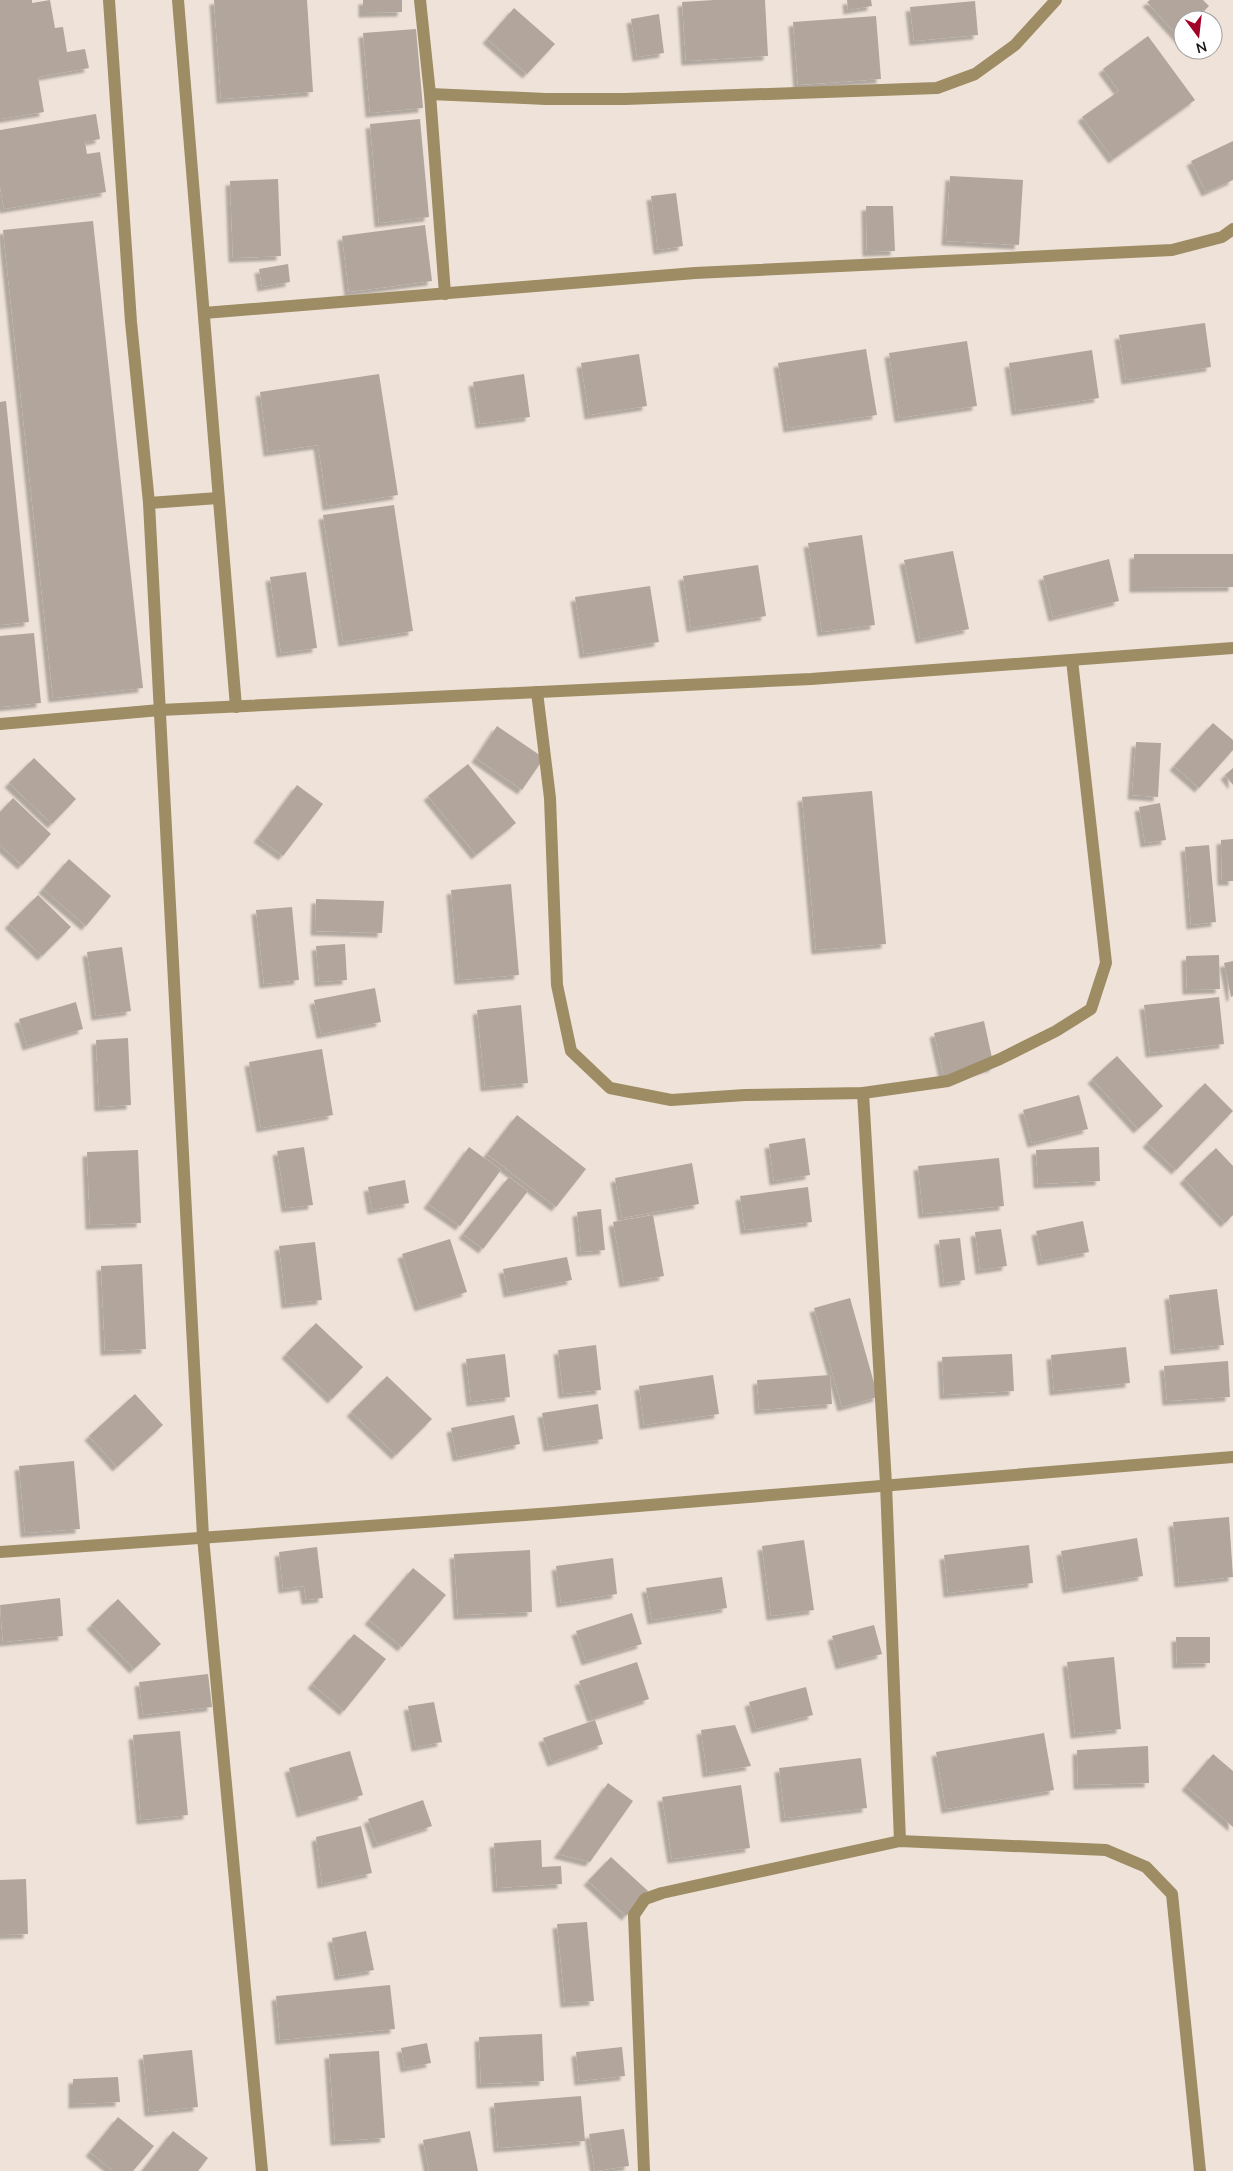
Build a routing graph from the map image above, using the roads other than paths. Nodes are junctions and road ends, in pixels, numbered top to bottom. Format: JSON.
{"nodes":[{"id":1,"x":109,"y":0,"type":"edge"},
{"id":2,"x":178,"y":0,"type":"edge"},
{"id":3,"x":420,"y":0,"type":"edge"},
{"id":4,"x":1056,"y":0,"type":"edge"},
{"id":5,"x":430,"y":94,"type":"junction"},
{"id":6,"x":1233,"y":229,"type":"edge"},
{"id":7,"x":445,"y":294,"type":"junction"},
{"id":8,"x":204,"y":313,"type":"junction"},
{"id":9,"x":218,"y":498,"type":"junction"},
{"id":10,"x":149,"y":503,"type":"junction"},
{"id":11,"x":1233,"y":648,"type":"edge"},
{"id":12,"x":1072,"y":660,"type":"junction"},
{"id":13,"x":537,"y":692,"type":"junction"},
{"id":14,"x":236,"y":707,"type":"junction"},
{"id":15,"x":160,"y":710,"type":"junction"},
{"id":16,"x":0,"y":724,"type":"edge"},
{"id":17,"x":863,"y":1092,"type":"junction"},
{"id":18,"x":1233,"y":1457,"type":"edge"},
{"id":19,"x":886,"y":1484,"type":"junction"},
{"id":20,"x":203,"y":1537,"type":"junction"},
{"id":21,"x":0,"y":1552,"type":"edge"},
{"id":22,"x":900,"y":1841,"type":"junction"},
{"id":23,"x":262,"y":2171,"type":"edge"},
{"id":24,"x":644,"y":2171,"type":"edge"},
{"id":25,"x":1200,"y":2171,"type":"edge"}],
"edges":[{"from":1,"to":10,"type":"street"},
{"from":2,"to":8,"type":"street"},
{"from":3,"to":5,"type":"street"},
{"from":4,"to":5,"type":"street"},
{"from":5,"to":7,"type":"street"},
{"from":6,"to":7,"type":"street"},
{"from":7,"to":8,"type":"street"},
{"from":8,"to":9,"type":"street"},
{"from":9,"to":10,"type":"street"},
{"from":9,"to":14,"type":"street"},
{"from":10,"to":15,"type":"street"},
{"from":11,"to":12,"type":"street"},
{"from":12,"to":13,"type":"street"},
{"from":12,"to":17,"type":"street"},
{"from":13,"to":14,"type":"street"},
{"from":13,"to":17,"type":"street"},
{"from":14,"to":15,"type":"street"},
{"from":15,"to":16,"type":"street"},
{"from":15,"to":20,"type":"street"},
{"from":17,"to":19,"type":"street"},
{"from":18,"to":19,"type":"street"},
{"from":19,"to":20,"type":"street"},
{"from":19,"to":22,"type":"street"},
{"from":20,"to":21,"type":"street"},
{"from":20,"to":23,"type":"street"},
{"from":22,"to":24,"type":"street"},
{"from":22,"to":25,"type":"street"}]}
